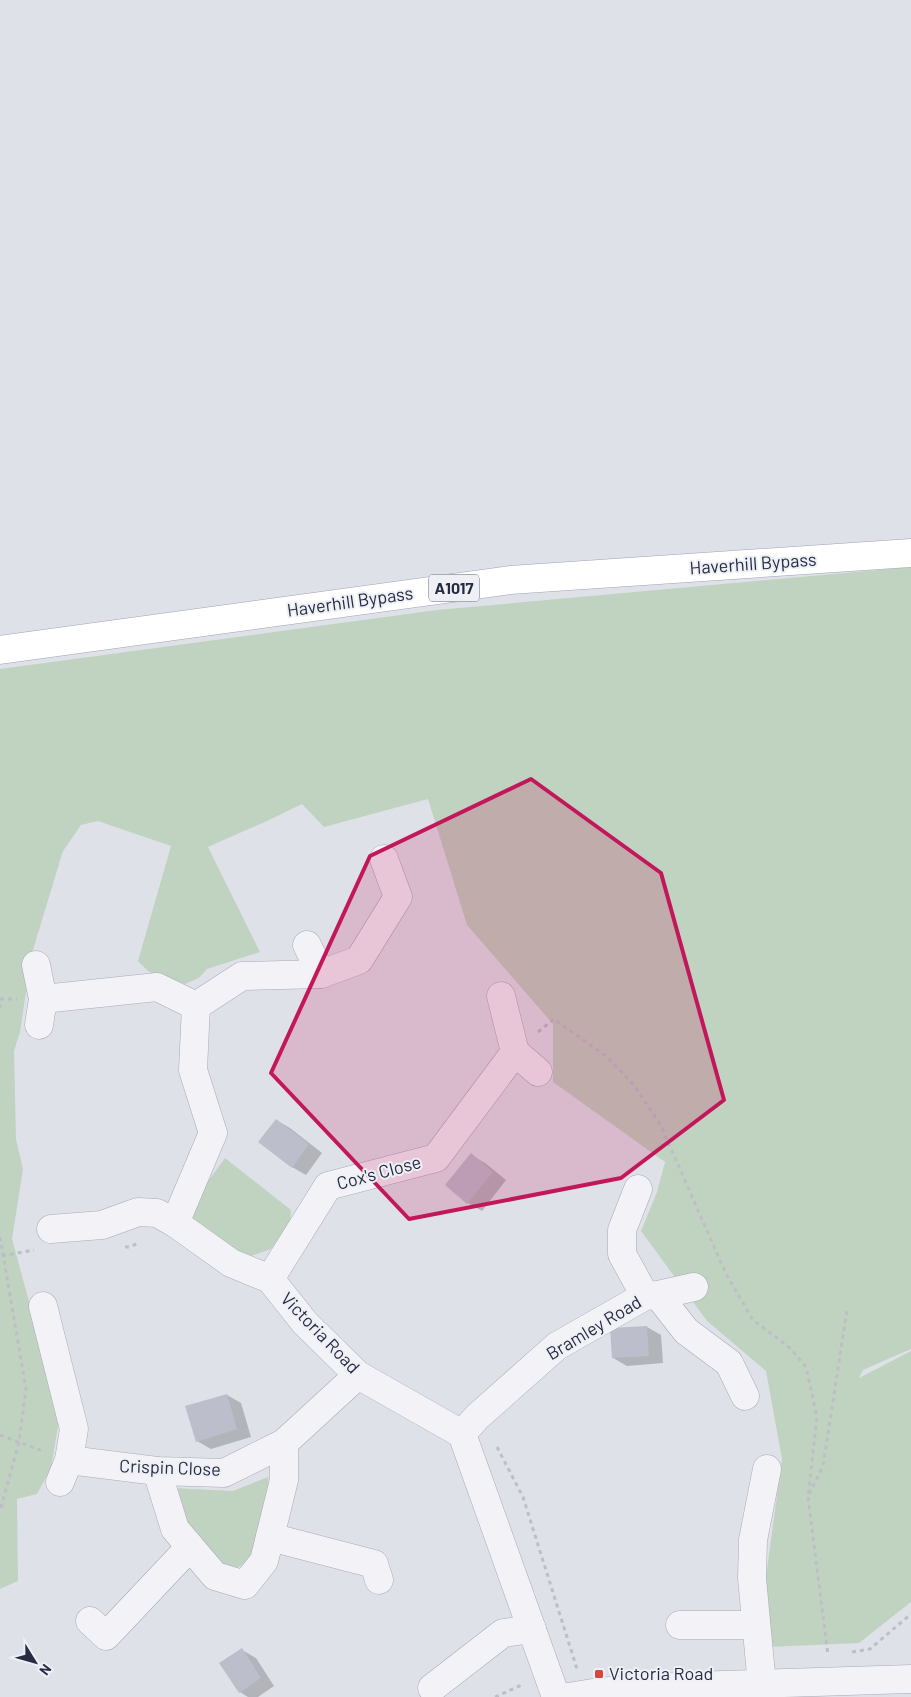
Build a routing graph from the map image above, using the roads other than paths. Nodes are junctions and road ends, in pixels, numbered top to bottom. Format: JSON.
{"nodes":[{"id":1,"x":911,"y":554,"type":"edge"},
{"id":2,"x":0,"y":650,"type":"edge"},
{"id":3,"x":384,"y":859,"type":"dead end"},
{"id":4,"x":307,"y":946,"type":"dead end"},
{"id":5,"x":36,"y":965,"type":"dead end"},
{"id":6,"x":321,"y":974,"type":"junction"},
{"id":7,"x":501,"y":996,"type":"dead end"},
{"id":8,"x":196,"y":1006,"type":"junction"},
{"id":9,"x":515,"y":1052,"type":"junction"},
{"id":10,"x":538,"y":1072,"type":"dead end"},
{"id":11,"x":638,"y":1190,"type":"dead end"},
{"id":12,"x":175,"y":1223,"type":"junction"},
{"id":13,"x":51,"y":1229,"type":"dead end"},
{"id":14,"x":270,"y":1279,"type":"junction"},
{"id":15,"x":694,"y":1287,"type":"dead end"},
{"id":16,"x":652,"y":1295,"type":"junction"},
{"id":17,"x":43,"y":1306,"type":"dead end"},
{"id":18,"x":358,"y":1375,"type":"junction"},
{"id":19,"x":745,"y":1396,"type":"dead end"},
{"id":20,"x":470,"y":1426,"type":"junction"},
{"id":21,"x":284,"y":1443,"type":"junction"},
{"id":22,"x":767,"y":1469,"type":"dead end"},
{"id":23,"x":157,"y":1471,"type":"junction"},
{"id":24,"x":270,"y":1537,"type":"junction"},
{"id":25,"x":190,"y":1548,"type":"junction"},
{"id":26,"x":379,"y":1580,"type":"dead end"},
{"id":27,"x":90,"y":1621,"type":"dead end"},
{"id":28,"x":756,"y":1625,"type":"junction"},
{"id":29,"x":680,"y":1626,"type":"dead end"},
{"id":30,"x":532,"y":1629,"type":"junction"},
{"id":31,"x":911,"y":1679,"type":"edge"},
{"id":32,"x":762,"y":1685,"type":"junction"},
{"id":33,"x":432,"y":1688,"type":"dead end"},
{"id":34,"x":659,"y":1692,"type":"edge"},
{"id":35,"x":556,"y":1697,"type":"edge"},
{"id":36,"x":568,"y":1697,"type":"edge"}],
"edges":[{"from":1,"to":2,"type":"main road","name":"Haverhill Bypass","number":"A1017"},
{"from":3,"to":6,"type":"street"},
{"from":4,"to":6,"type":"street"},
{"from":5,"to":8,"type":"street"},
{"from":6,"to":8,"type":"street"},
{"from":7,"to":9,"type":"street"},
{"from":8,"to":12,"type":"street"},
{"from":9,"to":10,"type":"street"},
{"from":9,"to":14,"type":"street","name":"Cox's Close"},
{"from":11,"to":16,"type":"street"},
{"from":12,"to":13,"type":"street","name":"Victoria Road"},
{"from":12,"to":14,"type":"street","name":"Victoria Road"},
{"from":14,"to":18,"type":"street","name":"Victoria Road"},
{"from":15,"to":16,"type":"street","name":"Bramley Road"},
{"from":16,"to":19,"type":"street"},
{"from":16,"to":20,"type":"street","name":"Bramley Road"},
{"from":17,"to":23,"type":"street","name":"Crispin Close"},
{"from":18,"to":20,"type":"street","name":"Victoria Road"},
{"from":18,"to":21,"type":"street","name":"Crispin Close"},
{"from":20,"to":30,"type":"street"},
{"from":21,"to":23,"type":"street","name":"Crispin Close"},
{"from":21,"to":24,"type":"street"},
{"from":22,"to":28,"type":"street"},
{"from":23,"to":25,"type":"street"},
{"from":24,"to":25,"type":"street"},
{"from":24,"to":26,"type":"street"},
{"from":25,"to":27,"type":"street"},
{"from":28,"to":29,"type":"street"},
{"from":28,"to":32,"type":"street"},
{"from":30,"to":33,"type":"street"},
{"from":30,"to":35,"type":"street"},
{"from":31,"to":32,"type":"street"},
{"from":32,"to":34,"type":"street"},
{"from":34,"to":36,"type":"street"}]}
